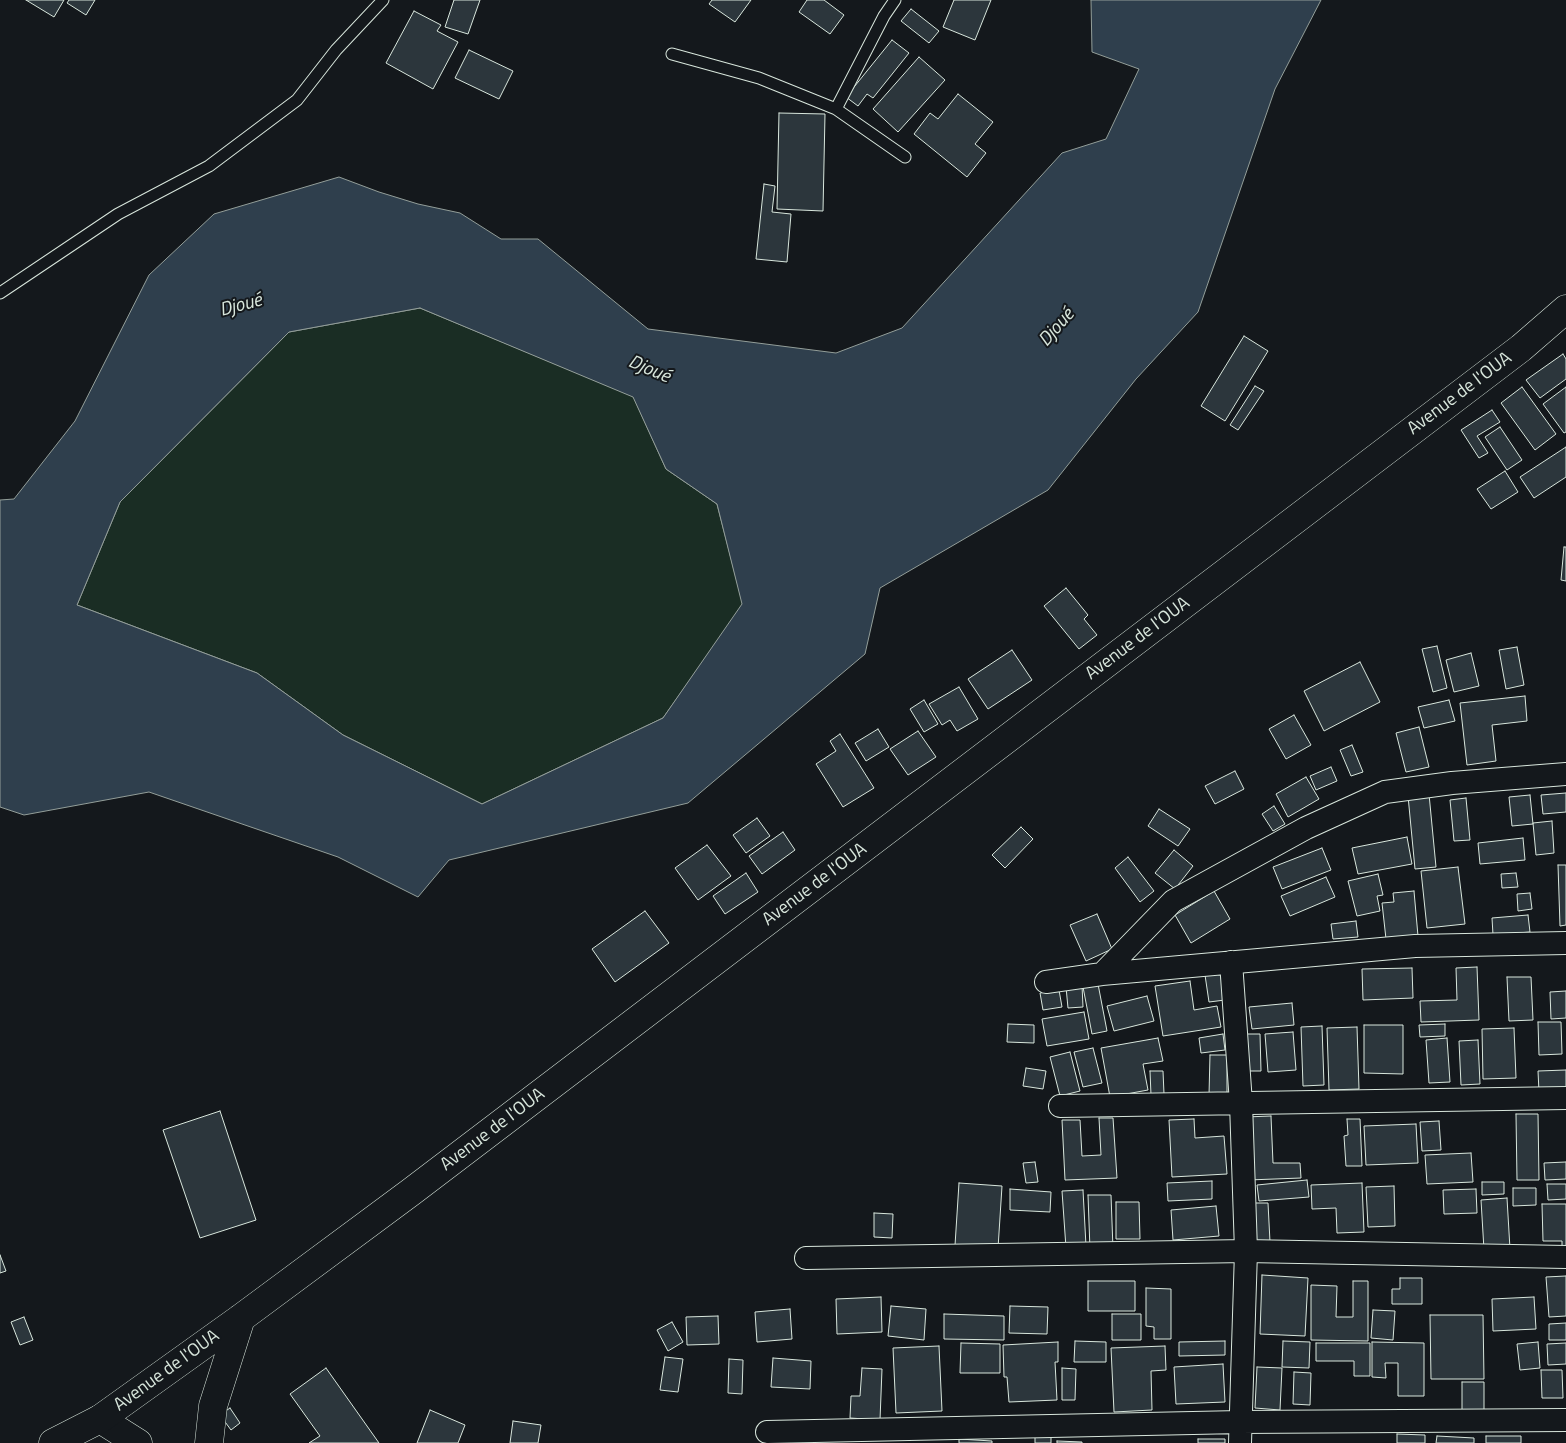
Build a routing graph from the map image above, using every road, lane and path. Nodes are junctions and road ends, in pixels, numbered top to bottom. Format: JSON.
{"nodes":[{"id":1,"x":383,"y":0,"type":"edge"},
{"id":2,"x":895,"y":0,"type":"edge"},
{"id":3,"x":672,"y":54,"type":"dead end"},
{"id":4,"x":836,"y":109,"type":"junction"},
{"id":5,"x":905,"y":157,"type":"dead end"},
{"id":6,"x":0,"y":293,"type":"edge"},
{"id":7,"x":1566,"y":309,"type":"edge"},
{"id":8,"x":1566,"y":774,"type":"edge"},
{"id":9,"x":1566,"y":943,"type":"edge"},
{"id":10,"x":1231,"y":962,"type":"junction"},
{"id":11,"x":1102,"y":974,"type":"junction"},
{"id":12,"x":1046,"y":982,"type":"dead end"},
{"id":13,"x":1566,"y":1098,"type":"edge"},
{"id":14,"x":1241,"y":1103,"type":"junction"},
{"id":15,"x":1060,"y":1106,"type":"dead end"},
{"id":16,"x":1246,"y":1250,"type":"junction"},
{"id":17,"x":1566,"y":1257,"type":"edge"},
{"id":18,"x":806,"y":1258,"type":"dead end"},
{"id":19,"x":241,"y":1318,"type":"junction"},
{"id":20,"x":100,"y":1419,"type":"junction"},
{"id":21,"x":1566,"y":1420,"type":"edge"},
{"id":22,"x":767,"y":1432,"type":"dead end"},
{"id":23,"x":1240,"y":1432,"type":"edge"},
{"id":24,"x":53,"y":1443,"type":"edge"},
{"id":25,"x":138,"y":1443,"type":"edge"},
{"id":26,"x":209,"y":1443,"type":"edge"}],
"edges":[{"from":1,"to":6,"type":"lane"},
{"from":2,"to":4,"type":"lane"},
{"from":3,"to":4,"type":"lane"},
{"from":4,"to":5,"type":"lane"},
{"from":7,"to":19,"type":"main road","name":"Avenue de l'OUA"},
{"from":8,"to":11,"type":"street"},
{"from":9,"to":10,"type":"street"},
{"from":10,"to":11,"type":"street"},
{"from":10,"to":14,"type":"street"},
{"from":11,"to":12,"type":"street"},
{"from":13,"to":14,"type":"street"},
{"from":14,"to":15,"type":"street"},
{"from":14,"to":16,"type":"street"},
{"from":16,"to":17,"type":"street"},
{"from":16,"to":18,"type":"street"},
{"from":16,"to":23,"type":"street"},
{"from":19,"to":20,"type":"main road","name":"Avenue de l'OUA"},
{"from":19,"to":26,"type":"main road"},
{"from":20,"to":24,"type":"main road","name":"Avenue de l'OUA"},
{"from":20,"to":25,"type":"main road"},
{"from":21,"to":23,"type":"street"},
{"from":22,"to":23,"type":"street"}]}
